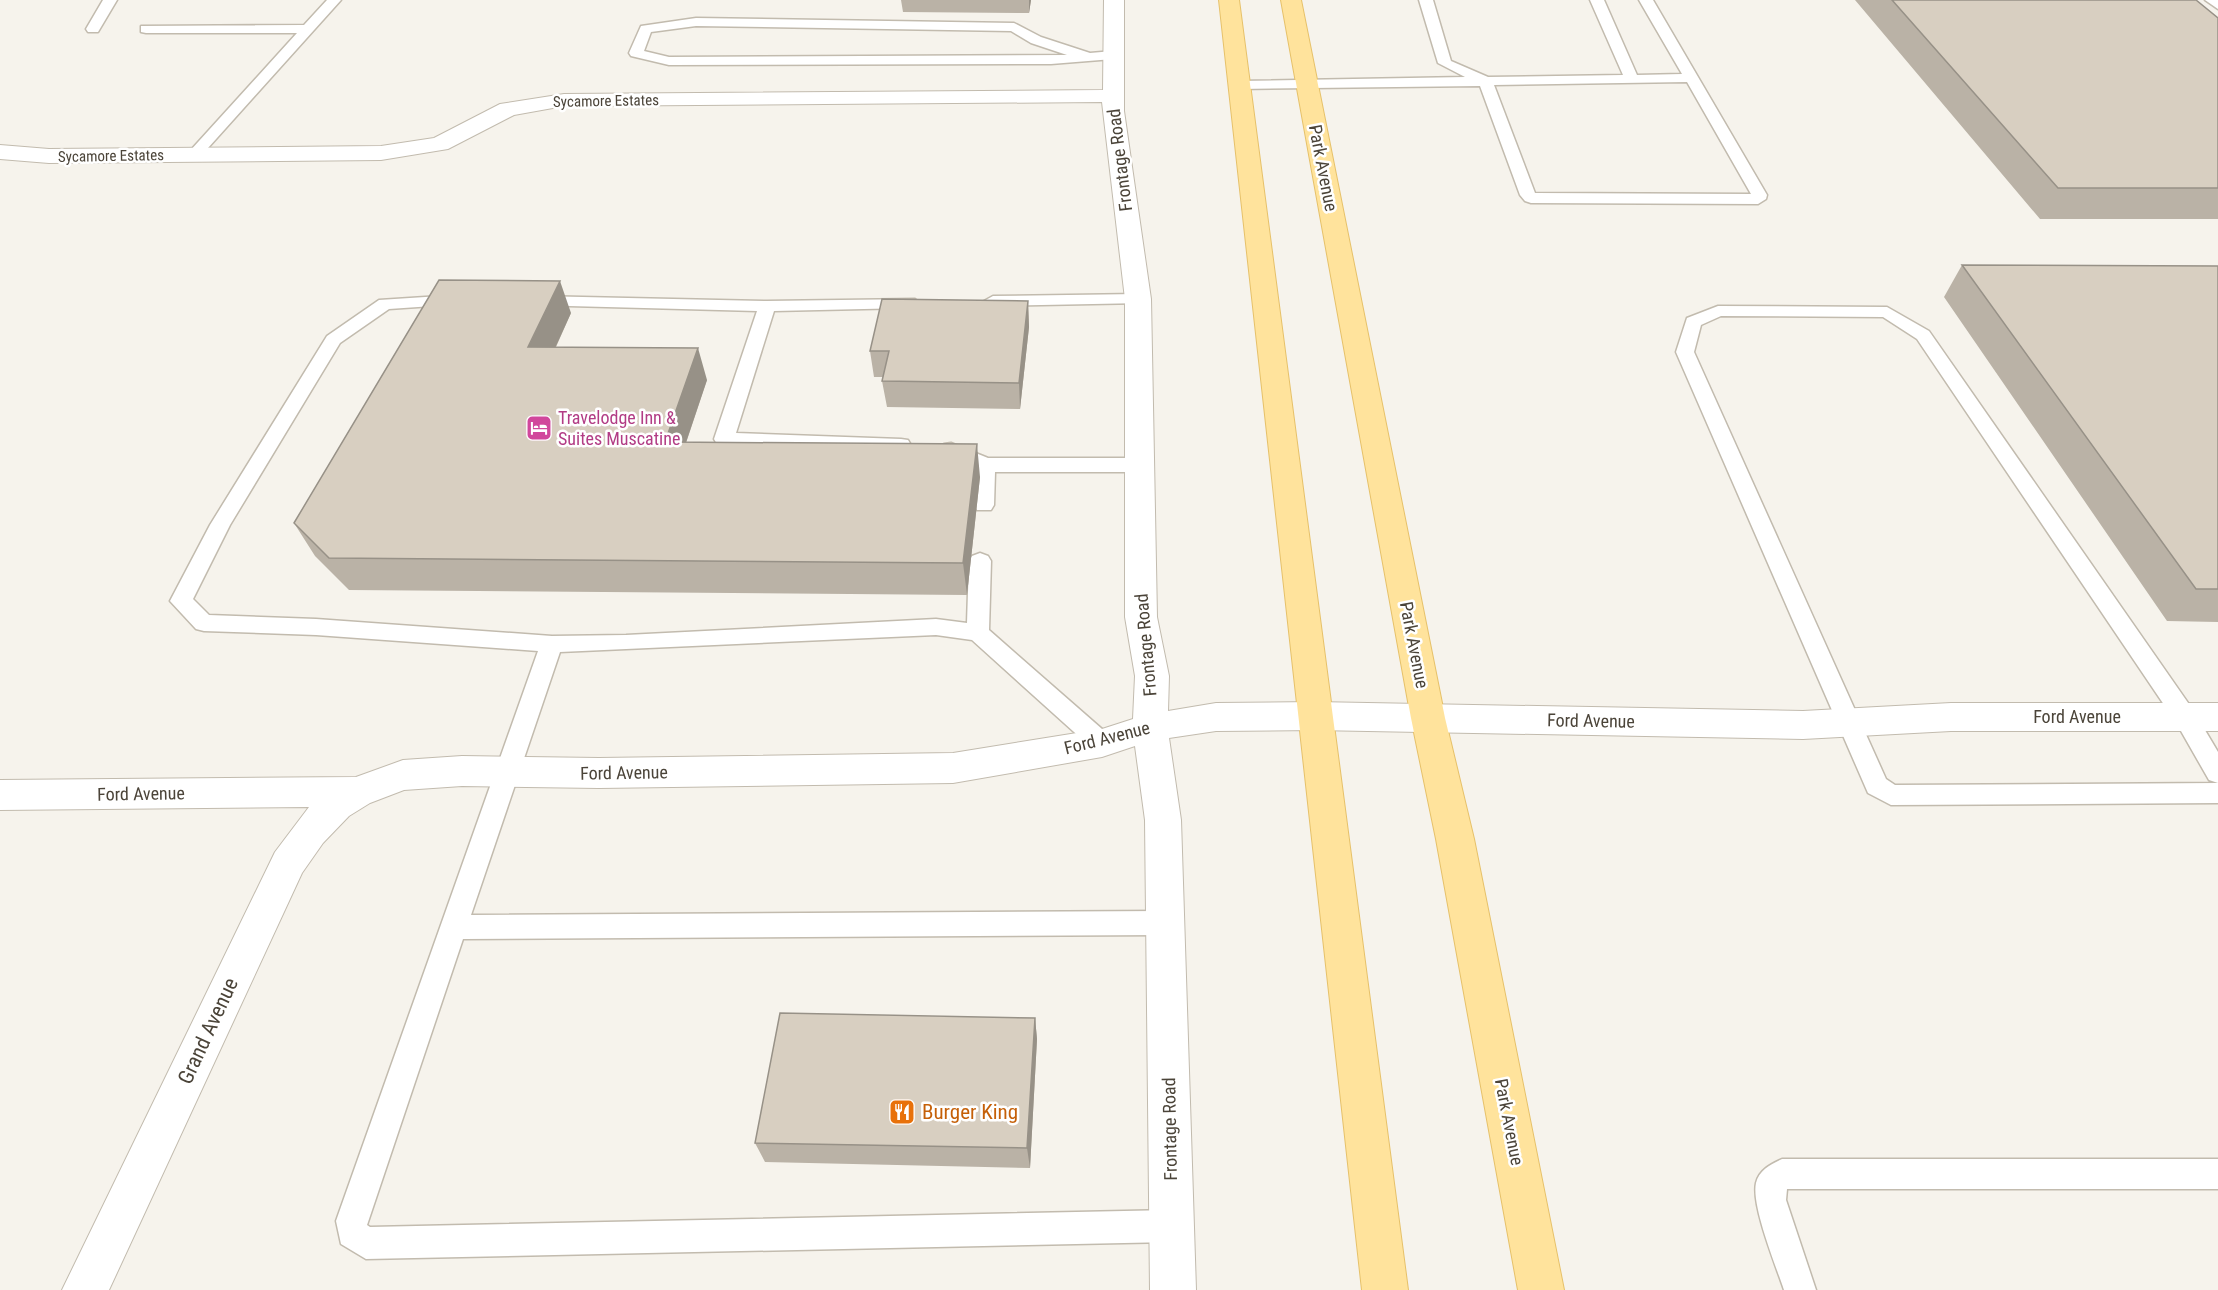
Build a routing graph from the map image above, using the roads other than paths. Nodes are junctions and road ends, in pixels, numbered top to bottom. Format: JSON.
{"nodes":[{"id":1,"x":110,"y":0,"type":"edge"},
{"id":2,"x":334,"y":0,"type":"edge"},
{"id":3,"x":1114,"y":0,"type":"edge"},
{"id":4,"x":1229,"y":0,"type":"edge"},
{"id":5,"x":1292,"y":0,"type":"edge"},
{"id":6,"x":1426,"y":0,"type":"edge"},
{"id":7,"x":1597,"y":0,"type":"edge"},
{"id":8,"x":1646,"y":0,"type":"edge"},
{"id":9,"x":2212,"y":0,"type":"edge"},
{"id":10,"x":2218,"y":5,"type":"edge"},
{"id":11,"x":146,"y":29,"type":"dead end"},
{"id":12,"x":307,"y":29,"type":"junction"},
{"id":13,"x":93,"y":30,"type":"dead end"},
{"id":14,"x":1100,"y":56,"type":"junction"},
{"id":15,"x":1691,"y":78,"type":"junction"},
{"id":16,"x":1632,"y":79,"type":"junction"},
{"id":17,"x":1485,"y":81,"type":"junction"},
{"id":18,"x":1308,"y":84,"type":"junction"},
{"id":19,"x":1239,"y":85,"type":"junction"},
{"id":20,"x":1113,"y":96,"type":"junction"},
{"id":21,"x":0,"y":152,"type":"edge"},
{"id":22,"x":194,"y":155,"type":"junction"},
{"id":23,"x":1138,"y":299,"type":"junction"},
{"id":24,"x":476,"y":300,"type":"edge"},
{"id":25,"x":522,"y":301,"type":"edge"},
{"id":26,"x":973,"y":301,"type":"edge"},
{"id":27,"x":927,"y":302,"type":"edge"},
{"id":28,"x":767,"y":306,"type":"junction"},
{"id":29,"x":985,"y":465,"type":"junction"},
{"id":30,"x":1140,"y":465,"type":"junction"},
{"id":31,"x":984,"y":505,"type":"dead end"},
{"id":32,"x":980,"y":561,"type":"dead end"},
{"id":33,"x":978,"y":633,"type":"junction"},
{"id":34,"x":552,"y":644,"type":"junction"},
{"id":35,"x":1315,"y":716,"type":"junction"},
{"id":36,"x":2201,"y":717,"type":"edge"},
{"id":37,"x":1428,"y":718,"type":"junction"},
{"id":38,"x":1848,"y":723,"type":"junction"},
{"id":39,"x":1150,"y":727,"type":"junction"},
{"id":40,"x":1102,"y":743,"type":"junction"},
{"id":41,"x":2218,"y":773,"type":"edge"},
{"id":42,"x":508,"y":774,"type":"junction"},
{"id":43,"x":357,"y":792,"type":"junction"},
{"id":44,"x":2218,"y":794,"type":"edge"},
{"id":45,"x":0,"y":795,"type":"edge"},
{"id":46,"x":1165,"y":923,"type":"junction"},
{"id":47,"x":454,"y":927,"type":"junction"},
{"id":48,"x":2218,"y":1174,"type":"edge"},
{"id":49,"x":1172,"y":1226,"type":"junction"},
{"id":50,"x":85,"y":1290,"type":"edge"},
{"id":51,"x":1173,"y":1290,"type":"edge"},
{"id":52,"x":1385,"y":1290,"type":"edge"},
{"id":53,"x":1542,"y":1290,"type":"edge"},
{"id":54,"x":1800,"y":1290,"type":"edge"}],
"edges":[{"from":1,"to":13,"type":"lane"},
{"from":2,"to":12,"type":"lane"},
{"from":3,"to":14,"type":"street","name":"Frontage Road"},
{"from":4,"to":19,"type":"main road"},
{"from":5,"to":18,"type":"main road","name":"Park Avenue"},
{"from":6,"to":17,"type":"lane"},
{"from":7,"to":16,"type":"lane"},
{"from":8,"to":15,"type":"lane"},
{"from":9,"to":10,"type":"lane"},
{"from":11,"to":12,"type":"lane"},
{"from":12,"to":22,"type":"lane"},
{"from":14,"to":14,"type":"lane"},
{"from":14,"to":20,"type":"street","name":"Frontage Road"},
{"from":15,"to":16,"type":"lane"},
{"from":15,"to":17,"type":"lane"},
{"from":16,"to":17,"type":"lane"},
{"from":17,"to":18,"type":"lane"},
{"from":18,"to":19,"type":"lane"},
{"from":18,"to":37,"type":"main road","name":"Park Avenue"},
{"from":19,"to":35,"type":"main road"},
{"from":20,"to":22,"type":"street","name":"Sycamore Estates"},
{"from":20,"to":23,"type":"street","name":"Frontage Road"},
{"from":21,"to":22,"type":"street","name":"Sycamore Estates"},
{"from":23,"to":26,"type":"lane"},
{"from":23,"to":30,"type":"street","name":"Frontage Road"},
{"from":24,"to":34,"type":"lane"},
{"from":25,"to":28,"type":"lane"},
{"from":27,"to":28,"type":"lane"},
{"from":28,"to":29,"type":"lane"},
{"from":29,"to":30,"type":"lane"},
{"from":29,"to":31,"type":"lane"},
{"from":30,"to":39,"type":"street","name":"Frontage Road"},
{"from":32,"to":33,"type":"lane"},
{"from":33,"to":34,"type":"lane"},
{"from":33,"to":40,"type":"lane"},
{"from":34,"to":42,"type":"lane"},
{"from":35,"to":37,"type":"street","name":"Ford Avenue"},
{"from":35,"to":39,"type":"street","name":"Ford Avenue"},
{"from":35,"to":52,"type":"main road"},
{"from":36,"to":38,"type":"street","name":"Ford Avenue"},
{"from":36,"to":38,"type":"lane"},
{"from":36,"to":41,"type":"lane"},
{"from":37,"to":38,"type":"street","name":"Ford Avenue"},
{"from":37,"to":53,"type":"main road","name":"Park Avenue"},
{"from":38,"to":44,"type":"lane"},
{"from":39,"to":40,"type":"street","name":"Ford Avenue"},
{"from":39,"to":46,"type":"street","name":"Frontage Road"},
{"from":40,"to":42,"type":"street","name":"Ford Avenue"},
{"from":42,"to":43,"type":"street","name":"Ford Avenue"},
{"from":42,"to":47,"type":"lane"},
{"from":43,"to":45,"type":"street","name":"Ford Avenue"},
{"from":43,"to":50,"type":"street","name":"Grand Avenue"},
{"from":46,"to":47,"type":"lane"},
{"from":46,"to":49,"type":"street","name":"Frontage Road"},
{"from":47,"to":49,"type":"lane"},
{"from":48,"to":54,"type":"lane"},
{"from":49,"to":51,"type":"street","name":"Frontage Road"}]}
